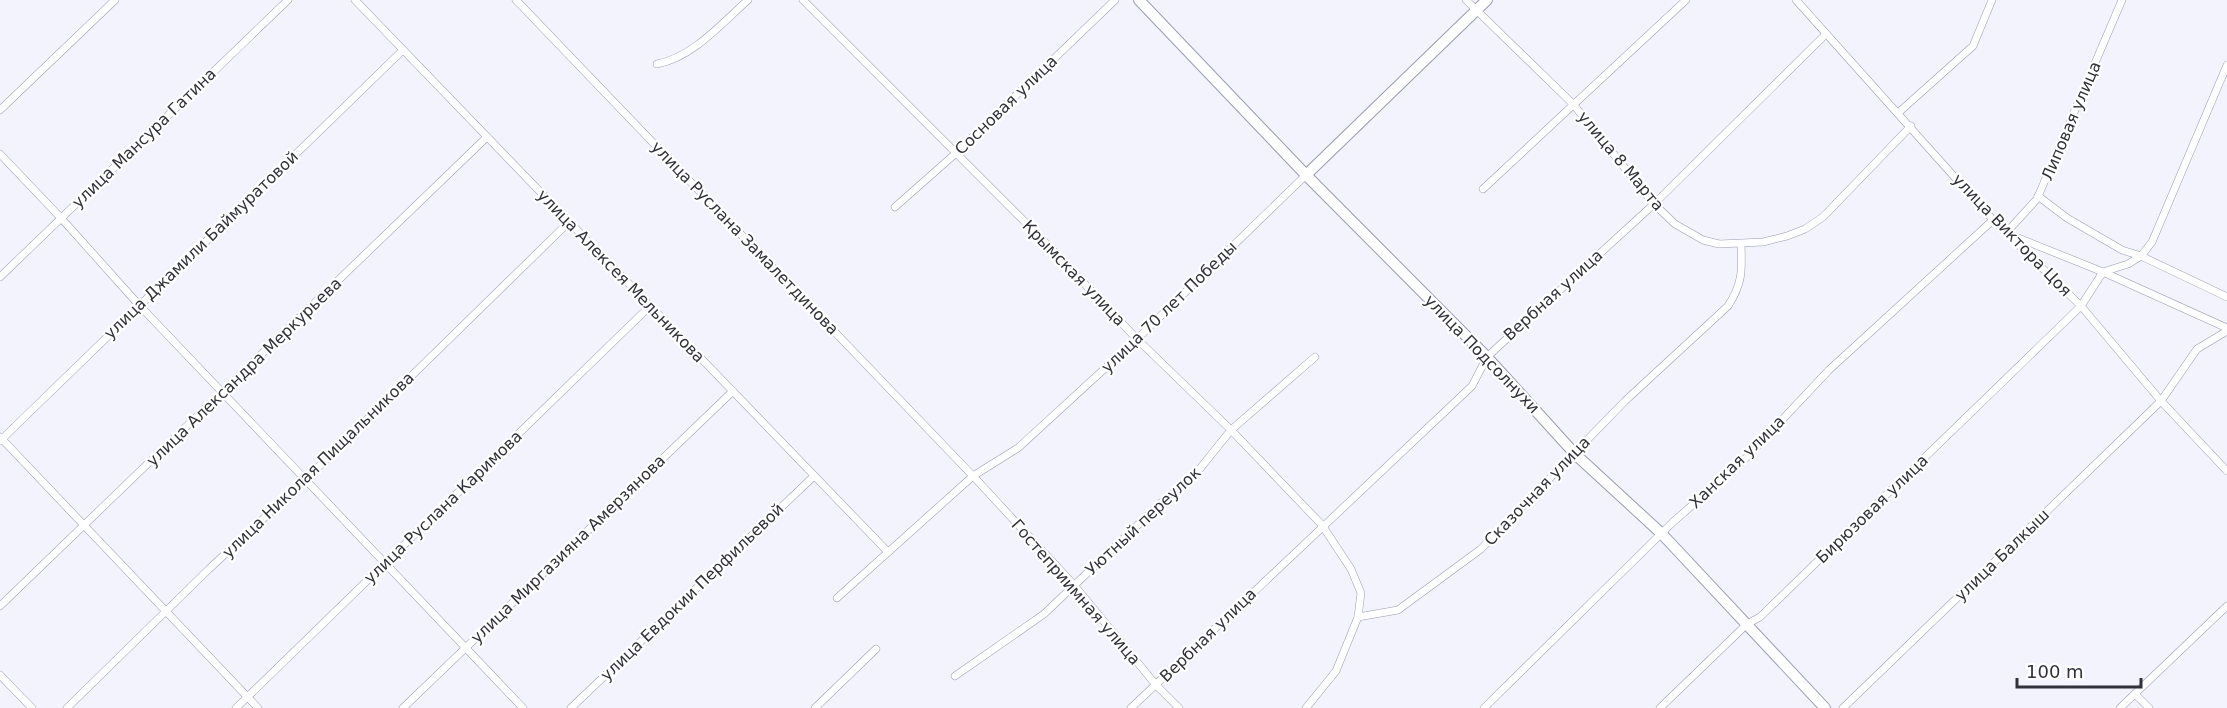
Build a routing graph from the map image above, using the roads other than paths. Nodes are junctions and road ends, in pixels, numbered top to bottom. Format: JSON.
{"nodes":[{"id":1,"x":115,"y":0,"type":"edge"},
{"id":2,"x":288,"y":0,"type":"edge"},
{"id":3,"x":355,"y":0,"type":"edge"},
{"id":4,"x":516,"y":0,"type":"edge"},
{"id":5,"x":748,"y":0,"type":"edge"},
{"id":6,"x":803,"y":0,"type":"edge"},
{"id":7,"x":1115,"y":0,"type":"edge"},
{"id":8,"x":1139,"y":0,"type":"edge"},
{"id":9,"x":1466,"y":0,"type":"edge"},
{"id":10,"x":1487,"y":0,"type":"edge"},
{"id":11,"x":1686,"y":0,"type":"edge"},
{"id":12,"x":1796,"y":0,"type":"edge"},
{"id":13,"x":1992,"y":0,"type":"edge"},
{"id":14,"x":2122,"y":0,"type":"edge"},
{"id":15,"x":1476,"y":10,"type":"junction"},
{"id":16,"x":1826,"y":34,"type":"junction"},
{"id":17,"x":403,"y":50,"type":"junction"},
{"id":18,"x":657,"y":64,"type":"dead end"},
{"id":19,"x":2227,"y":65,"type":"edge"},
{"id":20,"x":1573,"y":104,"type":"junction"},
{"id":21,"x":0,"y":110,"type":"edge"},
{"id":22,"x":1898,"y":113,"type":"junction"},
{"id":23,"x":1911,"y":126,"type":"junction"},
{"id":24,"x":487,"y":137,"type":"junction"},
{"id":25,"x":0,"y":154,"type":"edge"},
{"id":26,"x":955,"y":154,"type":"junction"},
{"id":27,"x":1306,"y":175,"type":"junction"},
{"id":28,"x":1484,"y":189,"type":"dead end"},
{"id":29,"x":2038,"y":196,"type":"junction"},
{"id":30,"x":1654,"y":204,"type":"junction"},
{"id":31,"x":895,"y":207,"type":"dead end"},
{"id":32,"x":61,"y":218,"type":"junction"},
{"id":33,"x":1993,"y":219,"type":"junction"},
{"id":34,"x":569,"y":222,"type":"junction"},
{"id":35,"x":2006,"y":233,"type":"junction"},
{"id":36,"x":1741,"y":244,"type":"junction"},
{"id":37,"x":2141,"y":256,"type":"junction"},
{"id":38,"x":2103,"y":272,"type":"junction"},
{"id":39,"x":0,"y":277,"type":"edge"},
{"id":40,"x":2227,"y":297,"type":"edge"},
{"id":41,"x":139,"y":305,"type":"junction"},
{"id":42,"x":650,"y":306,"type":"junction"},
{"id":43,"x":2081,"y":306,"type":"junction"},
{"id":44,"x":2227,"y":330,"type":"edge"},
{"id":45,"x":1137,"y":339,"type":"junction"},
{"id":46,"x":1314,"y":357,"type":"dead end"},
{"id":47,"x":1487,"y":357,"type":"junction"},
{"id":48,"x":732,"y":391,"type":"junction"},
{"id":49,"x":222,"y":393,"type":"junction"},
{"id":50,"x":2161,"y":401,"type":"junction"},
{"id":51,"x":1231,"y":430,"type":"junction"},
{"id":52,"x":1,"y":439,"type":"edge"},
{"id":53,"x":1575,"y":454,"type":"junction"},
{"id":54,"x":2227,"y":471,"type":"edge"},
{"id":55,"x":814,"y":476,"type":"junction"},
{"id":56,"x":973,"y":476,"type":"junction"},
{"id":57,"x":305,"y":480,"type":"junction"},
{"id":58,"x":1322,"y":525,"type":"junction"},
{"id":59,"x":84,"y":526,"type":"junction"},
{"id":60,"x":1662,"y":534,"type":"junction"},
{"id":61,"x":888,"y":552,"type":"junction"},
{"id":62,"x":385,"y":563,"type":"junction"},
{"id":63,"x":1074,"y":585,"type":"junction"},
{"id":64,"x":837,"y":598,"type":"dead end"},
{"id":65,"x":0,"y":606,"type":"edge"},
{"id":66,"x":2227,"y":606,"type":"edge"},
{"id":67,"x":166,"y":612,"type":"junction"},
{"id":68,"x":1358,"y":617,"type":"junction"},
{"id":69,"x":1747,"y":624,"type":"junction"},
{"id":70,"x":465,"y":647,"type":"junction"},
{"id":71,"x":876,"y":649,"type":"dead end"},
{"id":72,"x":0,"y":675,"type":"edge"},
{"id":73,"x":955,"y":676,"type":"dead end"},
{"id":74,"x":1156,"y":685,"type":"junction"},
{"id":75,"x":2135,"y":694,"type":"junction"},
{"id":76,"x":247,"y":697,"type":"junction"},
{"id":77,"x":32,"y":708,"type":"edge"},
{"id":78,"x":67,"y":708,"type":"edge"},
{"id":79,"x":236,"y":708,"type":"edge"},
{"id":80,"x":258,"y":708,"type":"edge"},
{"id":81,"x":403,"y":708,"type":"edge"},
{"id":82,"x":523,"y":708,"type":"edge"},
{"id":83,"x":571,"y":708,"type":"edge"},
{"id":84,"x":815,"y":708,"type":"edge"},
{"id":85,"x":1131,"y":708,"type":"edge"},
{"id":86,"x":1179,"y":708,"type":"edge"},
{"id":87,"x":1306,"y":708,"type":"edge"},
{"id":88,"x":1484,"y":708,"type":"edge"},
{"id":89,"x":1660,"y":708,"type":"edge"},
{"id":90,"x":1825,"y":708,"type":"edge"},
{"id":91,"x":1843,"y":708,"type":"edge"},
{"id":92,"x":2120,"y":708,"type":"edge"},
{"id":93,"x":2149,"y":708,"type":"edge"}],
"edges":[{"from":1,"to":21,"type":"street"},
{"from":2,"to":32,"type":"street","name":"улица Мансура Гатина"},
{"from":3,"to":17,"type":"street","name":"улица Алексея Мельникова"},
{"from":4,"to":56,"type":"street","name":"улица Руслана Замалетдинова"},
{"from":5,"to":18,"type":"street"},
{"from":6,"to":26,"type":"street","name":"Крымская улица"},
{"from":7,"to":26,"type":"street","name":"Сосновая улица"},
{"from":8,"to":27,"type":"street","name":"улица Подсолнухи"},
{"from":9,"to":15,"type":"street","name":"улица 8 Марта"},
{"from":10,"to":15,"type":"street","name":"улица 70 лет Победы"},
{"from":11,"to":20,"type":"street"},
{"from":12,"to":16,"type":"street","name":"улица Виктора Цоя"},
{"from":13,"to":22,"type":"street"},
{"from":14,"to":29,"type":"street","name":"Липовая улица"},
{"from":15,"to":20,"type":"street","name":"улица 8 Марта"},
{"from":15,"to":27,"type":"street","name":"улица 70 лет Победы"},
{"from":16,"to":22,"type":"street","name":"улица Виктора Цоя"},
{"from":16,"to":30,"type":"street","name":"Вербная улица"},
{"from":17,"to":24,"type":"street","name":"улица Алексея Мельникова"},
{"from":17,"to":41,"type":"street","name":"улица Джамили Баймуратовой"},
{"from":19,"to":37,"type":"street"},
{"from":20,"to":28,"type":"street"},
{"from":20,"to":30,"type":"street","name":"улица 8 Марта"},
{"from":22,"to":23,"type":"street","name":"улица Виктора Цоя"},
{"from":23,"to":33,"type":"street","name":"улица Виктора Цоя"},
{"from":23,"to":36,"type":"street","name":"улица 8 Марта"},
{"from":24,"to":34,"type":"street","name":"улица Алексея Мельникова"},
{"from":24,"to":49,"type":"street","name":"улица Александра Меркурьева"},
{"from":25,"to":32,"type":"street"},
{"from":26,"to":31,"type":"street","name":"Сосновая улица"},
{"from":26,"to":45,"type":"street","name":"Крымская улица"},
{"from":27,"to":45,"type":"street","name":"улица 70 лет Победы"},
{"from":27,"to":47,"type":"street","name":"улица Подсолнухи"},
{"from":29,"to":35,"type":"street","name":"Липовая улица"},
{"from":29,"to":37,"type":"street"},
{"from":30,"to":36,"type":"street","name":"улица 8 Марта"},
{"from":30,"to":47,"type":"street","name":"Вербная улица"},
{"from":32,"to":39,"type":"street","name":"улица Мансура Гатина"},
{"from":32,"to":41,"type":"street"},
{"from":33,"to":35,"type":"street","name":"улица Виктора Цоя"},
{"from":33,"to":60,"type":"street","name":"Ханская улица"},
{"from":34,"to":42,"type":"street","name":"улица Алексея Мельникова"},
{"from":34,"to":57,"type":"street","name":"улица Николая Пищальникова"},
{"from":35,"to":38,"type":"street"},
{"from":35,"to":43,"type":"street","name":"улица Виктора Цоя"},
{"from":36,"to":53,"type":"street","name":"Сказочная улица"},
{"from":37,"to":38,"type":"street"},
{"from":37,"to":40,"type":"street"},
{"from":38,"to":43,"type":"street","name":"Бирюзовая улица"},
{"from":38,"to":44,"type":"street"},
{"from":41,"to":49,"type":"street"},
{"from":41,"to":52,"type":"street","name":"улица Джамили Баймуратовой"},
{"from":42,"to":48,"type":"street","name":"улица Алексея Мельникова"},
{"from":42,"to":62,"type":"street","name":"улица Руслана Каримова"},
{"from":43,"to":50,"type":"street","name":"улица Виктора Цоя"},
{"from":43,"to":69,"type":"street","name":"Бирюзовая улица"},
{"from":44,"to":50,"type":"street","name":"улица Балкыш"},
{"from":45,"to":51,"type":"street","name":"Крымская улица"},
{"from":45,"to":56,"type":"street","name":"улица 70 лет Победы"},
{"from":46,"to":51,"type":"street","name":"Уютный переулок"},
{"from":47,"to":53,"type":"street","name":"улица Подсолнухи"},
{"from":47,"to":58,"type":"street","name":"Вербная улица"},
{"from":48,"to":55,"type":"street","name":"улица Алексея Мельникова"},
{"from":48,"to":70,"type":"street","name":"улица Миргазияна Амерзянова"},
{"from":49,"to":57,"type":"street"},
{"from":49,"to":59,"type":"street","name":"улица Александра Меркурьева"},
{"from":50,"to":54,"type":"street","name":"улица Виктора Цоя"},
{"from":50,"to":91,"type":"street","name":"улица Балкыш"},
{"from":51,"to":58,"type":"street","name":"Крымская улица"},
{"from":51,"to":63,"type":"street","name":"Уютный переулок"},
{"from":52,"to":59,"type":"street"},
{"from":53,"to":60,"type":"street","name":"улица Подсолнухи"},
{"from":53,"to":68,"type":"street","name":"Сказочная улица"},
{"from":55,"to":61,"type":"street","name":"улица Алексея Мельникова"},
{"from":55,"to":83,"type":"street","name":"улица Евдокии Перфильевой"},
{"from":56,"to":61,"type":"street","name":"улица 70 лет Победы"},
{"from":56,"to":63,"type":"street","name":"Гостеприимная улица"},
{"from":57,"to":62,"type":"street"},
{"from":57,"to":67,"type":"street","name":"улица Николая Пищальникова"},
{"from":58,"to":68,"type":"street","name":"Крымская улица"},
{"from":58,"to":74,"type":"street","name":"Вербная улица"},
{"from":59,"to":65,"type":"street","name":"улица Александра Меркурьева"},
{"from":59,"to":67,"type":"street"},
{"from":60,"to":69,"type":"street","name":"улица Подсолнухи"},
{"from":60,"to":88,"type":"street","name":"Ханская улица"},
{"from":61,"to":64,"type":"street","name":"улица 70 лет Победы"},
{"from":62,"to":70,"type":"street"},
{"from":62,"to":76,"type":"street","name":"улица Руслана Каримова"},
{"from":63,"to":73,"type":"street","name":"Уютный переулок"},
{"from":63,"to":74,"type":"street","name":"Гостеприимная улица"},
{"from":66,"to":75,"type":"street"},
{"from":67,"to":76,"type":"street"},
{"from":67,"to":78,"type":"street","name":"улица Николая Пищальникова"},
{"from":68,"to":87,"type":"street"},
{"from":69,"to":89,"type":"street","name":"Бирюзовая улица"},
{"from":69,"to":90,"type":"street","name":"улица Подсолнухи"},
{"from":70,"to":81,"type":"street","name":"улица Миргазияна Амерзянова"},
{"from":70,"to":82,"type":"street"},
{"from":71,"to":84,"type":"street"},
{"from":72,"to":77,"type":"street"},
{"from":74,"to":85,"type":"street","name":"Вербная улица"},
{"from":74,"to":86,"type":"street","name":"Гостеприимная улица"},
{"from":75,"to":92,"type":"street"},
{"from":75,"to":93,"type":"street"},
{"from":76,"to":79,"type":"street","name":"улица Руслана Каримова"},
{"from":76,"to":80,"type":"street"}]}
